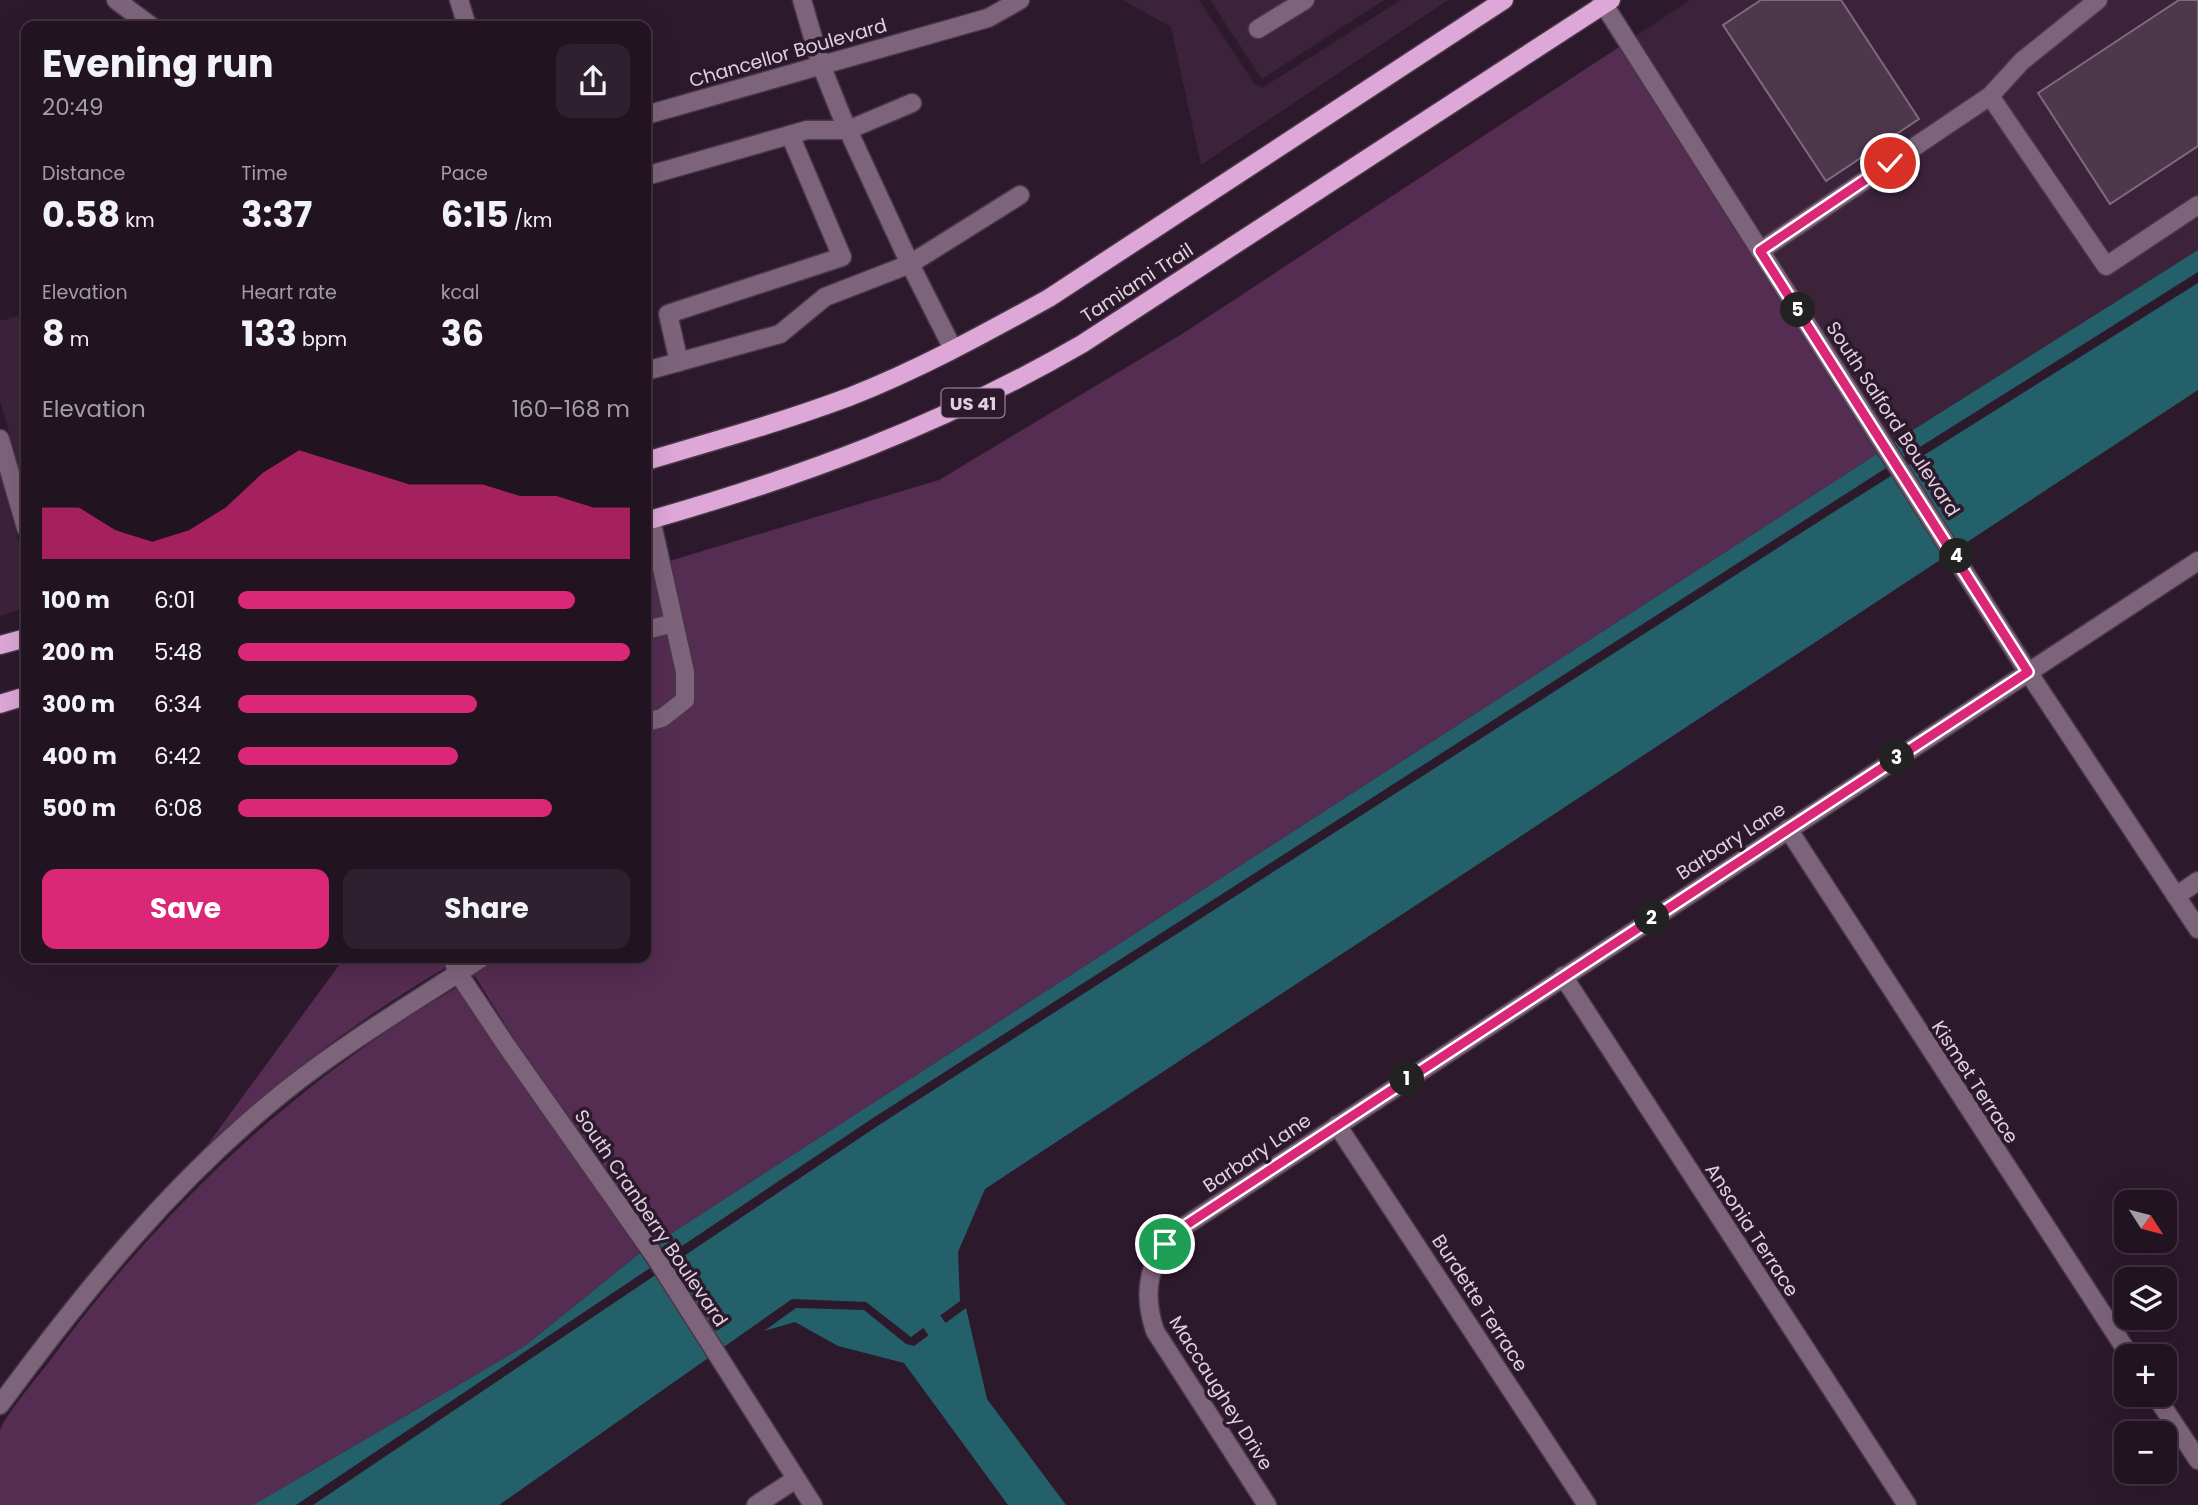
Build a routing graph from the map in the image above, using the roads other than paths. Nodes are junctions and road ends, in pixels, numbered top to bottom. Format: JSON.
{"nodes":[{"id":1,"x":116,"y":0,"type":"edge"},
{"id":2,"x":459,"y":0,"type":"edge"},
{"id":3,"x":802,"y":0,"type":"edge"},
{"id":4,"x":1020,"y":0,"type":"edge"},
{"id":5,"x":1305,"y":0,"type":"edge"},
{"id":6,"x":1504,"y":0,"type":"edge"},
{"id":7,"x":2098,"y":0,"type":"edge"},
{"id":8,"x":1605,"y":2,"type":"edge"},
{"id":9,"x":144,"y":21,"type":"edge"},
{"id":10,"x":465,"y":21,"type":"edge"},
{"id":11,"x":1258,"y":29,"type":"dead end"},
{"id":12,"x":821,"y":65,"type":"junction"},
{"id":13,"x":1990,"y":96,"type":"junction"},
{"id":14,"x":912,"y":103,"type":"dead end"},
{"id":15,"x":651,"y":114,"type":"edge"},
{"id":16,"x":848,"y":130,"type":"junction"},
{"id":17,"x":790,"y":135,"type":"junction"},
{"id":18,"x":651,"y":175,"type":"edge"},
{"id":19,"x":1020,"y":195,"type":"dead end"},
{"id":20,"x":2198,"y":205,"type":"edge"},
{"id":21,"x":1760,"y":251,"type":"junction"},
{"id":22,"x":910,"y":264,"type":"junction"},
{"id":23,"x":953,"y":349,"type":"junction"},
{"id":24,"x":679,"y":362,"type":"junction"},
{"id":25,"x":651,"y":370,"type":"edge"},
{"id":26,"x":0,"y":439,"type":"edge"},
{"id":27,"x":651,"y":460,"type":"edge"},
{"id":28,"x":21,"y":511,"type":"edge"},
{"id":29,"x":651,"y":519,"type":"edge"},
{"id":30,"x":651,"y":532,"type":"edge"},
{"id":31,"x":2198,"y":561,"type":"edge"},
{"id":32,"x":674,"y":623,"type":"junction"},
{"id":33,"x":651,"y":629,"type":"edge"},
{"id":34,"x":21,"y":639,"type":"edge"},
{"id":35,"x":0,"y":645,"type":"edge"},
{"id":36,"x":2028,"y":672,"type":"junction"},
{"id":37,"x":21,"y":698,"type":"edge"},
{"id":38,"x":0,"y":704,"type":"edge"},
{"id":39,"x":651,"y":721,"type":"edge"},
{"id":40,"x":1788,"y":829,"type":"junction"},
{"id":41,"x":2198,"y":881,"type":"edge"},
{"id":42,"x":2176,"y":896,"type":"junction"},
{"id":43,"x":2198,"y":929,"type":"edge"},
{"id":44,"x":455,"y":965,"type":"edge"},
{"id":45,"x":1563,"y":976,"type":"junction"},
{"id":46,"x":1337,"y":1125,"type":"junction"},
{"id":47,"x":1156,"y":1259,"type":"joint"},
{"id":48,"x":2122,"y":1344,"type":"edge"},
{"id":49,"x":0,"y":1405,"type":"edge"},
{"id":50,"x":2163,"y":1407,"type":"edge"},
{"id":51,"x":2198,"y":1460,"type":"edge"},
{"id":52,"x":796,"y":1479,"type":"junction"},
{"id":53,"x":756,"y":1505,"type":"edge"},
{"id":54,"x":813,"y":1505,"type":"edge"},
{"id":55,"x":1267,"y":1505,"type":"edge"},
{"id":56,"x":1587,"y":1505,"type":"edge"},
{"id":57,"x":1907,"y":1505,"type":"edge"}],
"edges":[{"from":1,"to":9,"type":"street"},
{"from":2,"to":10,"type":"street"},
{"from":3,"to":12,"type":"street"},
{"from":4,"to":12,"type":"street","name":"Chancellor Boulevard"},
{"from":5,"to":11,"type":"street"},
{"from":6,"to":23,"type":"main road","name":"Tamiami Trail"},
{"from":7,"to":13,"type":"street"},
{"from":8,"to":21,"type":"street","name":"South Salford Boulevard"},
{"from":8,"to":29,"type":"main road","name":"Tamiami Trail","number":"US 41"},
{"from":12,"to":15,"type":"street","name":"Chancellor Boulevard"},
{"from":12,"to":16,"type":"street"},
{"from":13,"to":20,"type":"street"},
{"from":13,"to":21,"type":"street"},
{"from":14,"to":16,"type":"street"},
{"from":16,"to":17,"type":"street"},
{"from":16,"to":22,"type":"street"},
{"from":17,"to":18,"type":"street"},
{"from":17,"to":24,"type":"street"},
{"from":19,"to":22,"type":"street"},
{"from":21,"to":36,"type":"street","name":"South Salford Boulevard"},
{"from":22,"to":23,"type":"street"},
{"from":22,"to":24,"type":"street"},
{"from":23,"to":27,"type":"main road","name":"Tamiami Trail"},
{"from":24,"to":25,"type":"street"},
{"from":26,"to":28,"type":"street"},
{"from":30,"to":32,"type":"street"},
{"from":31,"to":36,"type":"street","name":"Barbary Lane"},
{"from":32,"to":33,"type":"street"},
{"from":32,"to":39,"type":"street"},
{"from":34,"to":35,"type":"main road"},
{"from":36,"to":40,"type":"street","name":"Barbary Lane"},
{"from":36,"to":42,"type":"street","name":"South Salford Boulevard"},
{"from":37,"to":38,"type":"main road"},
{"from":40,"to":45,"type":"street","name":"Barbary Lane"},
{"from":40,"to":48,"type":"street","name":"Kismet Terrace"},
{"from":41,"to":42,"type":"street"},
{"from":42,"to":43,"type":"street","name":"South Salford Boulevard"},
{"from":44,"to":49,"type":"street"},
{"from":44,"to":52,"type":"street","name":"South Cranberry Boulevard"},
{"from":45,"to":46,"type":"street","name":"Barbary Lane"},
{"from":45,"to":57,"type":"street","name":"Ansonia Terrace"},
{"from":46,"to":47,"type":"street","name":"Barbary Lane"},
{"from":46,"to":56,"type":"street","name":"Burdette Terrace"},
{"from":47,"to":55,"type":"street","name":"Maccaughey Drive"},
{"from":50,"to":51,"type":"street"},
{"from":52,"to":53,"type":"street"},
{"from":52,"to":54,"type":"street","name":"South Cranberry Boulevard"}]}
